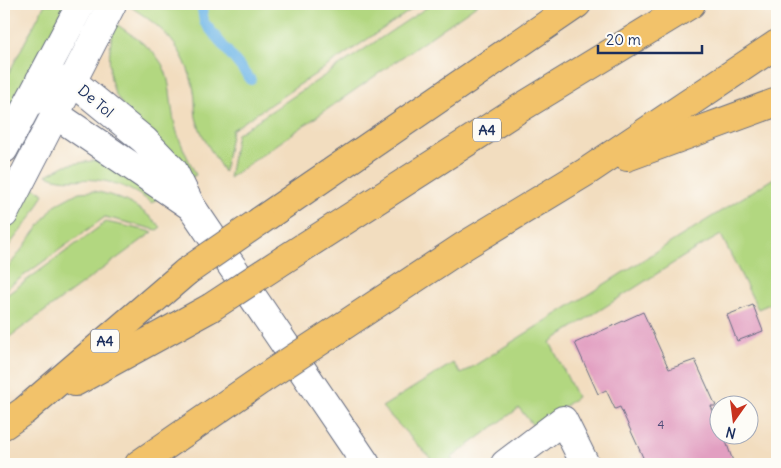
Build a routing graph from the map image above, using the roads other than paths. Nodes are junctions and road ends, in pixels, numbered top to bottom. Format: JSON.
{"nodes":[{"id":1,"x":81,"y":4,"type":"edge"},
{"id":2,"x":112,"y":4,"type":"edge"},
{"id":3,"x":577,"y":4,"type":"edge"},
{"id":4,"x":691,"y":4,"type":"edge"},
{"id":5,"x":777,"y":44,"type":"edge"},
{"id":6,"x":40,"y":80,"type":"junction"},
{"id":7,"x":72,"y":81,"type":"junction"},
{"id":8,"x":777,"y":102,"type":"edge"},
{"id":9,"x":55,"y":114,"type":"junction"},
{"id":10,"x":4,"y":149,"type":"edge"},
{"id":11,"x":586,"y":172,"type":"junction"},
{"id":12,"x":191,"y":206,"type":"junction"},
{"id":13,"x":4,"y":214,"type":"edge"},
{"id":14,"x":14,"y":418,"type":"edge"},
{"id":15,"x":347,"y":434,"type":"junction"},
{"id":16,"x":139,"y":464,"type":"edge"},
{"id":17,"x":366,"y":464,"type":"edge"},
{"id":18,"x":377,"y":464,"type":"edge"},
{"id":19,"x":505,"y":464,"type":"edge"},
{"id":20,"x":585,"y":464,"type":"edge"}],
"edges":[{"from":1,"to":6,"type":"street"},
{"from":2,"to":7,"type":"street"},
{"from":3,"to":14,"type":"highway","number":"A4","bridge":true},
{"from":4,"to":14,"type":"highway","number":"A4","bridge":true},
{"from":5,"to":11,"type":"highway"},
{"from":6,"to":7,"type":"street","name":"De Tol"},
{"from":6,"to":9,"type":"street"},
{"from":6,"to":10,"type":"street"},
{"from":7,"to":9,"type":"street"},
{"from":7,"to":12,"type":"street","name":"De Tol"},
{"from":8,"to":11,"type":"highway"},
{"from":9,"to":12,"type":"street","name":"De Tol"},
{"from":9,"to":13,"type":"street"},
{"from":11,"to":16,"type":"highway","bridge":true},
{"from":12,"to":15,"type":"street","name":"De Tol"},
{"from":15,"to":17,"type":"street","name":"De Tol"},
{"from":15,"to":18,"type":"street","name":"De Tol"},
{"from":19,"to":20,"type":"street"}]}
